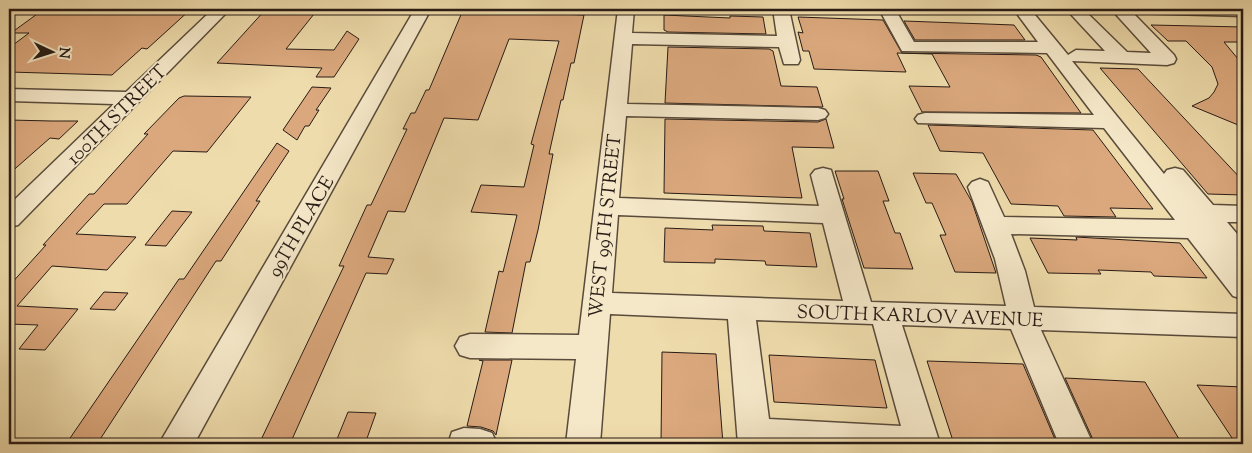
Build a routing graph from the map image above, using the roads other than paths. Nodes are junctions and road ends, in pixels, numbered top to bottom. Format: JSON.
{"nodes":[{"id":1,"x":222,"y":9,"type":"edge"},
{"id":2,"x":423,"y":9,"type":"edge"},
{"id":3,"x":626,"y":9,"type":"edge"},
{"id":4,"x":781,"y":9,"type":"edge"},
{"id":5,"x":887,"y":9,"type":"edge"},
{"id":6,"x":1027,"y":9,"type":"edge"},
{"id":7,"x":1031,"y":9,"type":"edge"},
{"id":8,"x":1074,"y":9,"type":"edge"},
{"id":9,"x":1119,"y":9,"type":"edge"},
{"id":10,"x":1135,"y":9,"type":"edge"},
{"id":11,"x":1243,"y":11,"type":"edge"},
{"id":12,"x":623,"y":38,"type":"junction"},
{"id":13,"x":788,"y":42,"type":"junction"},
{"id":14,"x":1053,"y":48,"type":"junction"},
{"id":15,"x":1076,"y":56,"type":"junction"},
{"id":16,"x":1121,"y":58,"type":"junction"},
{"id":17,"x":791,"y":60,"type":"dead end"},
{"id":18,"x":9,"y":95,"type":"edge"},
{"id":19,"x":132,"y":98,"type":"junction"},
{"id":20,"x":616,"y":110,"type":"junction"},
{"id":21,"x":818,"y":114,"type":"dead end"},
{"id":22,"x":925,"y":119,"type":"dead end"},
{"id":23,"x":1112,"y":122,"type":"junction"},
{"id":24,"x":823,"y":175,"type":"dead end"},
{"id":25,"x":980,"y":187,"type":"dead end"},
{"id":26,"x":606,"y":206,"type":"junction"},
{"id":27,"x":1243,"y":214,"type":"edge"},
{"id":28,"x":833,"y":215,"type":"junction"},
{"id":29,"x":9,"y":219,"type":"edge"},
{"id":30,"x":1201,"y":221,"type":"junction"},
{"id":31,"x":995,"y":226,"type":"junction"},
{"id":32,"x":1243,"y":258,"type":"edge"},
{"id":33,"x":1243,"y":289,"type":"edge"},
{"id":34,"x":597,"y":303,"type":"junction"},
{"id":35,"x":741,"y":308,"type":"junction"},
{"id":36,"x":872,"y":313,"type":"junction"},
{"id":37,"x":1021,"y":318,"type":"junction"},
{"id":38,"x":1243,"y":326,"type":"edge"},
{"id":39,"x":470,"y":346,"type":"dead end"},
{"id":40,"x":593,"y":347,"type":"junction"},
{"id":41,"x":754,"y":438,"type":"edge"},
{"id":42,"x":176,"y":444,"type":"edge"},
{"id":43,"x":583,"y":444,"type":"edge"},
{"id":44,"x":923,"y":444,"type":"edge"},
{"id":45,"x":1076,"y":444,"type":"edge"}],
"edges":[{"from":1,"to":19,"type":"street","name":"100TH STREET"},
{"from":2,"to":42,"type":"street","name":"99TH PLACE"},
{"from":3,"to":12,"type":"street","name":"WEST 99TH STREET"},
{"from":4,"to":13,"type":"street"},
{"from":5,"to":14,"type":"street"},
{"from":6,"to":14,"type":"street"},
{"from":7,"to":15,"type":"street"},
{"from":8,"to":16,"type":"street"},
{"from":9,"to":16,"type":"street"},
{"from":10,"to":11,"type":"street"},
{"from":12,"to":13,"type":"street"},
{"from":12,"to":20,"type":"street","name":"WEST 99TH STREET"},
{"from":13,"to":17,"type":"street"},
{"from":14,"to":23,"type":"street"},
{"from":15,"to":16,"type":"street"},
{"from":15,"to":30,"type":"street"},
{"from":18,"to":19,"type":"street"},
{"from":19,"to":29,"type":"street","name":"100TH STREET"},
{"from":20,"to":21,"type":"street"},
{"from":20,"to":26,"type":"street","name":"WEST 99TH STREET"},
{"from":22,"to":23,"type":"street"},
{"from":23,"to":30,"type":"street"},
{"from":24,"to":28,"type":"street"},
{"from":25,"to":31,"type":"street"},
{"from":26,"to":28,"type":"street"},
{"from":26,"to":34,"type":"street","name":"WEST 99TH STREET"},
{"from":27,"to":30,"type":"street"},
{"from":28,"to":36,"type":"street"},
{"from":30,"to":31,"type":"street"},
{"from":30,"to":32,"type":"street"},
{"from":30,"to":33,"type":"street"},
{"from":31,"to":37,"type":"street"},
{"from":34,"to":35,"type":"street","name":"SOUTH KARLOV AVENUE"},
{"from":34,"to":40,"type":"street","name":"WEST 99TH STREET"},
{"from":35,"to":36,"type":"street","name":"SOUTH KARLOV AVENUE"},
{"from":35,"to":41,"type":"street"},
{"from":36,"to":37,"type":"street","name":"SOUTH KARLOV AVENUE"},
{"from":36,"to":44,"type":"street"},
{"from":37,"to":38,"type":"street","name":"SOUTH KARLOV AVENUE"},
{"from":37,"to":45,"type":"street"},
{"from":39,"to":40,"type":"street"},
{"from":40,"to":43,"type":"street","name":"WEST 99TH STREET"},
{"from":41,"to":44,"type":"street"}]}
